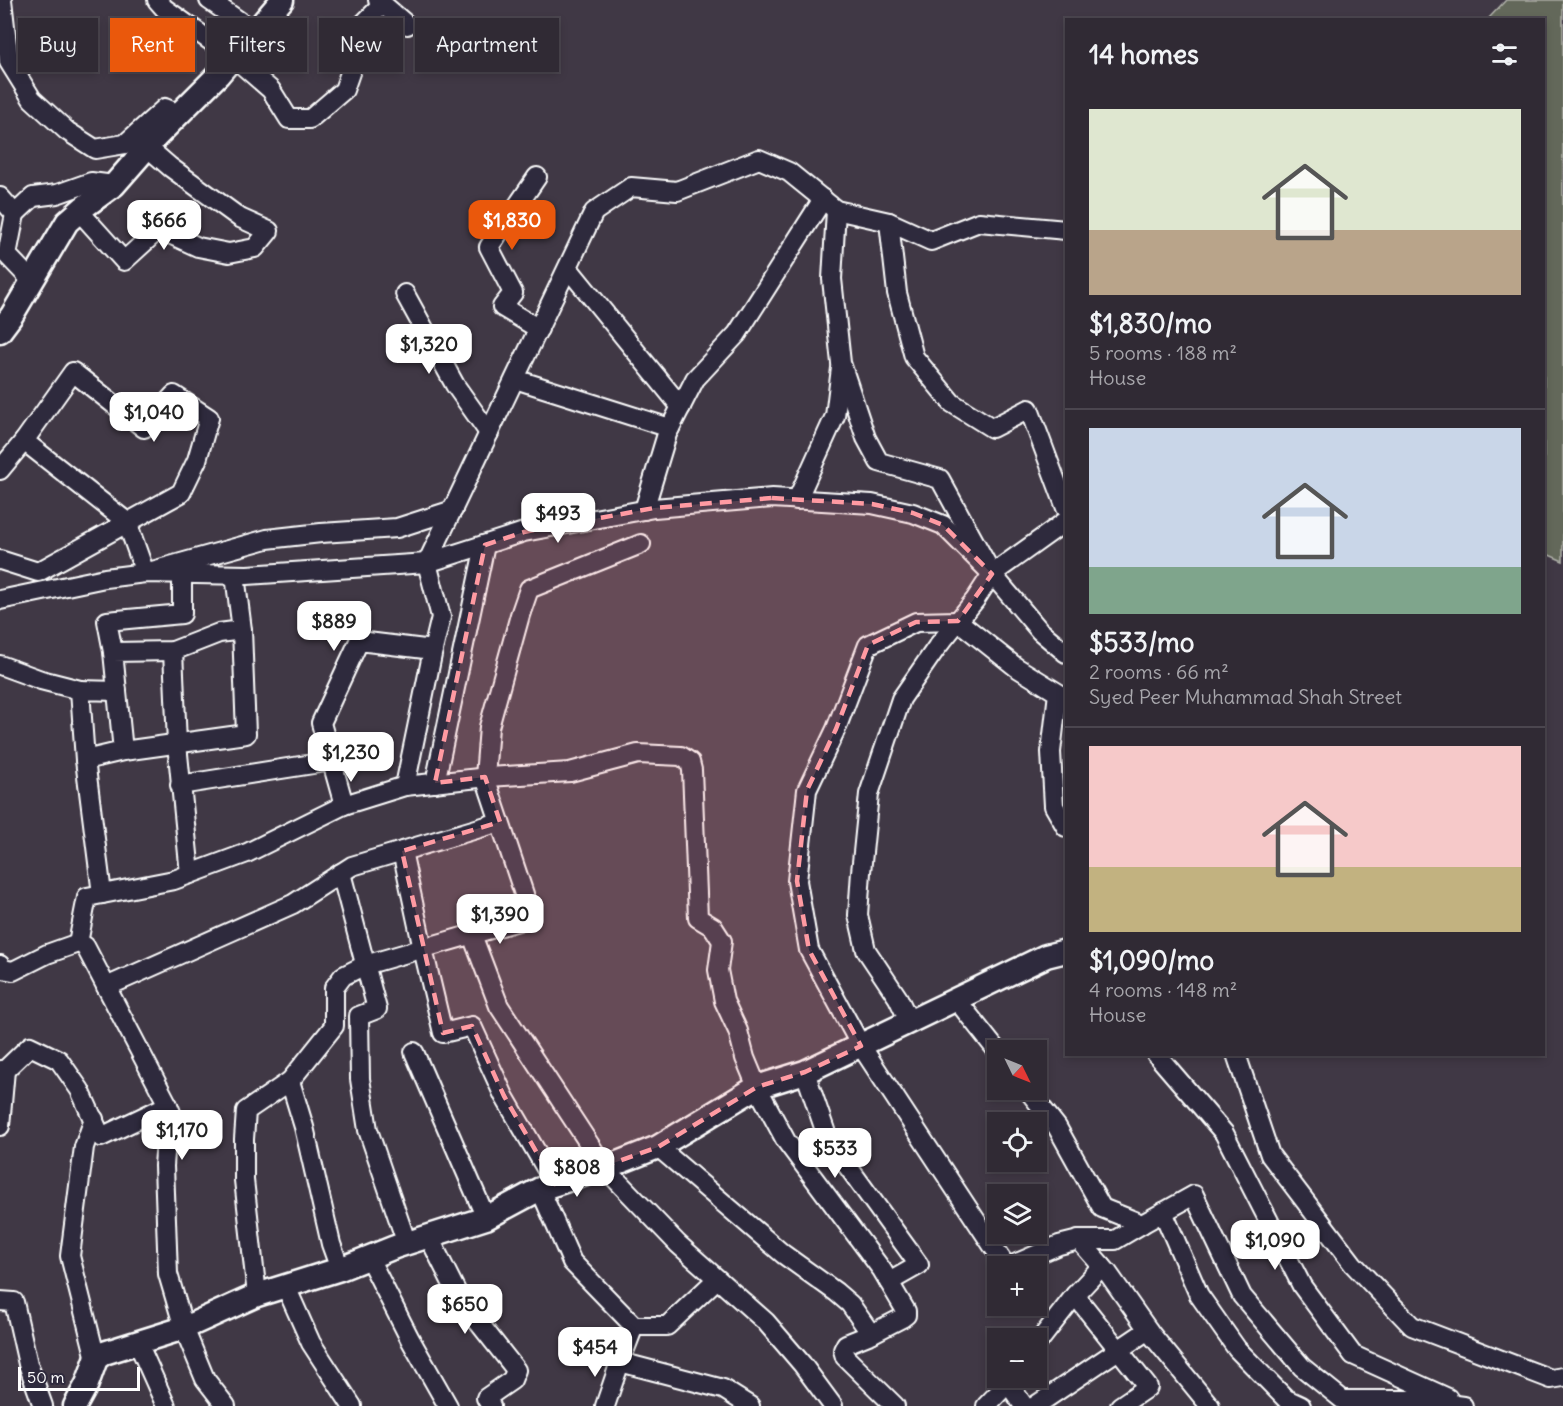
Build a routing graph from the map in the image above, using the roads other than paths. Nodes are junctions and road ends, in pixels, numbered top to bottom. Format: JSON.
{"nodes":[{"id":1,"x":2,"y":0,"type":"edge"},
{"id":2,"x":158,"y":0,"type":"edge"},
{"id":3,"x":209,"y":0,"type":"edge"},
{"id":4,"x":282,"y":0,"type":"edge"},
{"id":5,"x":380,"y":2,"type":"edge"},
{"id":6,"x":235,"y":18,"type":"edge"},
{"id":7,"x":267,"y":18,"type":"edge"},
{"id":8,"x":407,"y":25,"type":"dead end"},
{"id":9,"x":207,"y":39,"type":"edge"},
{"id":10,"x":220,"y":72,"type":"edge"},
{"id":11,"x":250,"y":72,"type":"edge"},
{"id":12,"x":179,"y":114,"type":"junction"},
{"id":13,"x":147,"y":147,"type":"junction"},
{"id":14,"x":537,"y":177,"type":"dead end"},
{"id":15,"x":114,"y":185,"type":"junction"},
{"id":16,"x":0,"y":197,"type":"edge"},
{"id":17,"x":830,"y":205,"type":"junction"},
{"id":18,"x":79,"y":211,"type":"junction"},
{"id":19,"x":15,"y":214,"type":"junction"},
{"id":20,"x":890,"y":222,"type":"junction"},
{"id":21,"x":1065,"y":230,"type":"edge"},
{"id":22,"x":568,"y":268,"type":"junction"},
{"id":23,"x":32,"y":281,"type":"junction"},
{"id":24,"x":405,"y":294,"type":"dead end"},
{"id":25,"x":539,"y":329,"type":"junction"},
{"id":26,"x":0,"y":331,"type":"edge"},
{"id":27,"x":841,"y":363,"type":"junction"},
{"id":28,"x":515,"y":379,"type":"junction"},
{"id":29,"x":681,"y":407,"type":"junction"},
{"id":30,"x":670,"y":428,"type":"junction"},
{"id":31,"x":489,"y":433,"type":"junction"},
{"id":32,"x":24,"y":441,"type":"junction"},
{"id":33,"x":0,"y":470,"type":"edge"},
{"id":34,"x":797,"y":500,"type":"junction"},
{"id":35,"x":1065,"y":505,"type":"edge"},
{"id":36,"x":453,"y":510,"type":"junction"},
{"id":37,"x":644,"y":510,"type":"junction"},
{"id":38,"x":127,"y":522,"type":"junction"},
{"id":39,"x":1065,"y":522,"type":"edge"},
{"id":40,"x":641,"y":544,"type":"dead end"},
{"id":41,"x":485,"y":545,"type":"junction"},
{"id":42,"x":0,"y":560,"type":"edge"},
{"id":43,"x":428,"y":563,"type":"junction"},
{"id":44,"x":145,"y":573,"type":"junction"},
{"id":45,"x":182,"y":574,"type":"junction"},
{"id":46,"x":993,"y":574,"type":"junction"},
{"id":47,"x":235,"y":575,"type":"junction"},
{"id":48,"x":0,"y":600,"type":"edge"},
{"id":49,"x":958,"y":621,"type":"junction"},
{"id":50,"x":242,"y":630,"type":"junction"},
{"id":51,"x":433,"y":650,"type":"junction"},
{"id":52,"x":173,"y":651,"type":"junction"},
{"id":53,"x":113,"y":652,"type":"junction"},
{"id":54,"x":1065,"y":652,"type":"edge"},
{"id":55,"x":0,"y":665,"type":"edge"},
{"id":56,"x":80,"y":690,"type":"junction"},
{"id":57,"x":117,"y":691,"type":"junction"},
{"id":58,"x":177,"y":744,"type":"junction"},
{"id":59,"x":123,"y":751,"type":"junction"},
{"id":60,"x":85,"y":760,"type":"junction"},
{"id":61,"x":332,"y":761,"type":"junction"},
{"id":62,"x":485,"y":777,"type":"junction"},
{"id":63,"x":435,"y":783,"type":"junction"},
{"id":64,"x":180,"y":785,"type":"junction"},
{"id":65,"x":405,"y":786,"type":"junction"},
{"id":66,"x":344,"y":804,"type":"junction"},
{"id":67,"x":500,"y":822,"type":"junction"},
{"id":68,"x":1065,"y":825,"type":"edge"},
{"id":69,"x":402,"y":851,"type":"junction"},
{"id":70,"x":341,"y":873,"type":"junction"},
{"id":71,"x":190,"y":874,"type":"junction"},
{"id":72,"x":102,"y":894,"type":"junction"},
{"id":73,"x":472,"y":934,"type":"junction"},
{"id":74,"x":78,"y":943,"type":"junction"},
{"id":75,"x":423,"y":949,"type":"junction"},
{"id":76,"x":1065,"y":951,"type":"edge"},
{"id":77,"x":0,"y":964,"type":"edge"},
{"id":78,"x":365,"y":965,"type":"junction"},
{"id":79,"x":106,"y":987,"type":"junction"},
{"id":80,"x":956,"y":999,"type":"junction"},
{"id":81,"x":909,"y":1021,"type":"junction"},
{"id":82,"x":988,"y":1040,"type":"edge"},
{"id":83,"x":861,"y":1046,"type":"junction"},
{"id":84,"x":414,"y":1052,"type":"dead end"},
{"id":85,"x":1158,"y":1056,"type":"edge"},
{"id":86,"x":1237,"y":1056,"type":"edge"},
{"id":87,"x":2,"y":1070,"type":"edge"},
{"id":88,"x":805,"y":1072,"type":"junction"},
{"id":89,"x":290,"y":1081,"type":"junction"},
{"id":90,"x":757,"y":1087,"type":"junction"},
{"id":91,"x":1036,"y":1100,"type":"edge"},
{"id":92,"x":168,"y":1105,"type":"junction"},
{"id":93,"x":93,"y":1119,"type":"junction"},
{"id":94,"x":0,"y":1126,"type":"edge"},
{"id":95,"x":658,"y":1147,"type":"junction"},
{"id":96,"x":605,"y":1168,"type":"junction"},
{"id":97,"x":547,"y":1186,"type":"junction"},
{"id":98,"x":1163,"y":1212,"type":"junction"},
{"id":99,"x":486,"y":1218,"type":"junction"},
{"id":100,"x":1142,"y":1224,"type":"junction"},
{"id":101,"x":429,"y":1237,"type":"junction"},
{"id":102,"x":1079,"y":1240,"type":"junction"},
{"id":103,"x":406,"y":1244,"type":"junction"},
{"id":104,"x":1001,"y":1256,"type":"edge"},
{"id":105,"x":1032,"y":1256,"type":"edge"},
{"id":106,"x":369,"y":1258,"type":"junction"},
{"id":107,"x":1102,"y":1266,"type":"junction"},
{"id":108,"x":339,"y":1269,"type":"junction"},
{"id":109,"x":717,"y":1279,"type":"junction"},
{"id":110,"x":889,"y":1282,"type":"junction"},
{"id":111,"x":286,"y":1287,"type":"junction"},
{"id":112,"x":257,"y":1295,"type":"junction"},
{"id":113,"x":1075,"y":1295,"type":"junction"},
{"id":114,"x":0,"y":1301,"type":"edge"},
{"id":115,"x":634,"y":1326,"type":"junction"},
{"id":116,"x":184,"y":1328,"type":"junction"},
{"id":117,"x":1148,"y":1330,"type":"junction"},
{"id":118,"x":1047,"y":1331,"type":"edge"},
{"id":119,"x":871,"y":1334,"type":"junction"},
{"id":120,"x":138,"y":1343,"type":"junction"},
{"id":121,"x":1119,"y":1350,"type":"junction"},
{"id":122,"x":96,"y":1359,"type":"junction"},
{"id":123,"x":620,"y":1362,"type":"junction"},
{"id":124,"x":1563,"y":1377,"type":"edge"},
{"id":125,"x":1003,"y":1388,"type":"edge"},
{"id":126,"x":1015,"y":1388,"type":"edge"},
{"id":127,"x":611,"y":1404,"type":"edge"},
{"id":128,"x":43,"y":1406,"type":"edge"},
{"id":129,"x":75,"y":1406,"type":"edge"},
{"id":130,"x":166,"y":1406,"type":"edge"},
{"id":131,"x":226,"y":1406,"type":"edge"},
{"id":132,"x":352,"y":1406,"type":"edge"},
{"id":133,"x":448,"y":1406,"type":"edge"},
{"id":134,"x":491,"y":1406,"type":"edge"},
{"id":135,"x":750,"y":1406,"type":"edge"},
{"id":136,"x":833,"y":1406,"type":"edge"},
{"id":137,"x":895,"y":1406,"type":"edge"},
{"id":138,"x":986,"y":1406,"type":"edge"},
{"id":139,"x":1024,"y":1406,"type":"edge"},
{"id":140,"x":1035,"y":1406,"type":"edge"},
{"id":141,"x":1120,"y":1406,"type":"edge"},
{"id":142,"x":1210,"y":1406,"type":"edge"},
{"id":143,"x":1300,"y":1406,"type":"edge"},
{"id":144,"x":1464,"y":1406,"type":"edge"}],
"edges":[{"from":1,"to":12,"type":"street"},
{"from":2,"to":9,"type":"street"},
{"from":3,"to":6,"type":"street"},
{"from":4,"to":7,"type":"street"},
{"from":5,"to":8,"type":"street"},
{"from":5,"to":11,"type":"street"},
{"from":10,"to":12,"type":"street"},
{"from":12,"to":13,"type":"street"},
{"from":13,"to":15,"type":"street"},
{"from":13,"to":18,"type":"street"},
{"from":14,"to":25,"type":"street"},
{"from":15,"to":18,"type":"street"},
{"from":15,"to":19,"type":"street"},
{"from":16,"to":19,"type":"street"},
{"from":17,"to":20,"type":"street"},
{"from":17,"to":22,"type":"street"},
{"from":17,"to":27,"type":"street"},
{"from":17,"to":29,"type":"street"},
{"from":18,"to":23,"type":"street"},
{"from":19,"to":23,"type":"street"},
{"from":20,"to":21,"type":"street"},
{"from":20,"to":35,"type":"street"},
{"from":22,"to":25,"type":"street"},
{"from":22,"to":29,"type":"street"},
{"from":23,"to":26,"type":"street"},
{"from":24,"to":31,"type":"street"},
{"from":25,"to":28,"type":"street"},
{"from":27,"to":34,"type":"street"},
{"from":27,"to":46,"type":"street"},
{"from":28,"to":30,"type":"street"},
{"from":28,"to":31,"type":"street"},
{"from":29,"to":30,"type":"street"},
{"from":30,"to":37,"type":"street"},
{"from":31,"to":36,"type":"street"},
{"from":32,"to":33,"type":"street"},
{"from":32,"to":38,"type":"street"},
{"from":32,"to":38,"type":"street"},
{"from":34,"to":37,"type":"street"},
{"from":34,"to":46,"type":"street"},
{"from":36,"to":43,"type":"street"},
{"from":36,"to":44,"type":"street"},
{"from":37,"to":41,"type":"street"},
{"from":38,"to":42,"type":"street"},
{"from":38,"to":44,"type":"street"},
{"from":39,"to":46,"type":"street"},
{"from":40,"to":62,"type":"street"},
{"from":41,"to":43,"type":"street"},
{"from":41,"to":63,"type":"street"},
{"from":43,"to":47,"type":"street"},
{"from":43,"to":51,"type":"street"},
{"from":44,"to":45,"type":"street"},
{"from":44,"to":48,"type":"street"},
{"from":45,"to":47,"type":"street"},
{"from":45,"to":53,"type":"street"},
{"from":46,"to":49,"type":"street"},
{"from":46,"to":54,"type":"street"},
{"from":47,"to":50,"type":"street"},
{"from":49,"to":68,"type":"street"},
{"from":49,"to":81,"type":"street"},
{"from":49,"to":83,"type":"street"},
{"from":50,"to":52,"type":"street"},
{"from":50,"to":58,"type":"street"},
{"from":51,"to":61,"type":"street"},
{"from":51,"to":65,"type":"street"},
{"from":52,"to":53,"type":"street"},
{"from":52,"to":58,"type":"street"},
{"from":53,"to":57,"type":"street"},
{"from":55,"to":56,"type":"street"},
{"from":56,"to":57,"type":"street"},
{"from":56,"to":60,"type":"street"},
{"from":57,"to":59,"type":"street"},
{"from":58,"to":59,"type":"street"},
{"from":58,"to":64,"type":"street"},
{"from":59,"to":60,"type":"street"},
{"from":60,"to":72,"type":"street"},
{"from":61,"to":64,"type":"street"},
{"from":61,"to":66,"type":"street"},
{"from":62,"to":63,"type":"street"},
{"from":62,"to":67,"type":"street"},
{"from":62,"to":90,"type":"street"},
{"from":63,"to":65,"type":"street"},
{"from":64,"to":71,"type":"street"},
{"from":65,"to":66,"type":"street"},
{"from":66,"to":71,"type":"street"},
{"from":67,"to":69,"type":"street"},
{"from":67,"to":73,"type":"street"},
{"from":69,"to":70,"type":"street"},
{"from":69,"to":75,"type":"street"},
{"from":70,"to":78,"type":"street"},
{"from":70,"to":79,"type":"street"},
{"from":71,"to":72,"type":"street"},
{"from":72,"to":74,"type":"street"},
{"from":73,"to":75,"type":"street"},
{"from":73,"to":96,"type":"street"},
{"from":74,"to":77,"type":"street"},
{"from":74,"to":79,"type":"street"},
{"from":75,"to":78,"type":"street"},
{"from":75,"to":97,"type":"street"},
{"from":76,"to":80,"type":"street"},
{"from":78,"to":89,"type":"street"},
{"from":78,"to":103,"type":"street"},
{"from":79,"to":92,"type":"street"},
{"from":80,"to":81,"type":"street"},
{"from":80,"to":82,"type":"street"},
{"from":81,"to":83,"type":"street"},
{"from":83,"to":88,"type":"street"},
{"from":83,"to":104,"type":"street"},
{"from":84,"to":99,"type":"street"},
{"from":85,"to":144,"type":"street"},
{"from":86,"to":124,"type":"street"},
{"from":87,"to":93,"type":"street"},
{"from":87,"to":94,"type":"street"},
{"from":88,"to":90,"type":"street"},
{"from":88,"to":110,"type":"street"},
{"from":89,"to":108,"type":"street"},
{"from":89,"to":112,"type":"street"},
{"from":90,"to":95,"type":"street"},
{"from":90,"to":110,"type":"street"},
{"from":91,"to":100,"type":"street"},
{"from":92,"to":93,"type":"street"},
{"from":92,"to":116,"type":"street"},
{"from":93,"to":122,"type":"street"},
{"from":95,"to":96,"type":"street"},
{"from":95,"to":119,"type":"street"},
{"from":96,"to":97,"type":"street"},
{"from":96,"to":109,"type":"street"},
{"from":97,"to":99,"type":"street"},
{"from":97,"to":115,"type":"street"},
{"from":98,"to":100,"type":"street"},
{"from":98,"to":143,"type":"street"},
{"from":98,"to":144,"type":"street"},
{"from":99,"to":101,"type":"street"},
{"from":100,"to":102,"type":"street"},
{"from":101,"to":103,"type":"street"},
{"from":101,"to":134,"type":"street"},
{"from":102,"to":105,"type":"street"},
{"from":102,"to":107,"type":"street"},
{"from":103,"to":106,"type":"street"},
{"from":106,"to":108,"type":"street"},
{"from":106,"to":133,"type":"street"},
{"from":107,"to":113,"type":"street"},
{"from":107,"to":117,"type":"street"},
{"from":108,"to":111,"type":"street"},
{"from":109,"to":115,"type":"street"},
{"from":109,"to":136,"type":"street"},
{"from":110,"to":119,"type":"street"},
{"from":111,"to":112,"type":"street"},
{"from":111,"to":132,"type":"street"},
{"from":112,"to":116,"type":"street"},
{"from":113,"to":118,"type":"street"},
{"from":113,"to":121,"type":"street"},
{"from":114,"to":128,"type":"street"},
{"from":115,"to":123,"type":"street"},
{"from":116,"to":120,"type":"street"},
{"from":116,"to":131,"type":"street"},
{"from":117,"to":121,"type":"street"},
{"from":117,"to":142,"type":"street"},
{"from":119,"to":137,"type":"street"},
{"from":120,"to":122,"type":"street"},
{"from":120,"to":130,"type":"street"},
{"from":121,"to":140,"type":"street"},
{"from":121,"to":141,"type":"street"},
{"from":122,"to":129,"type":"street"},
{"from":123,"to":127,"type":"street"},
{"from":123,"to":135,"type":"street"},
{"from":125,"to":138,"type":"street"},
{"from":126,"to":139,"type":"street"}]}
